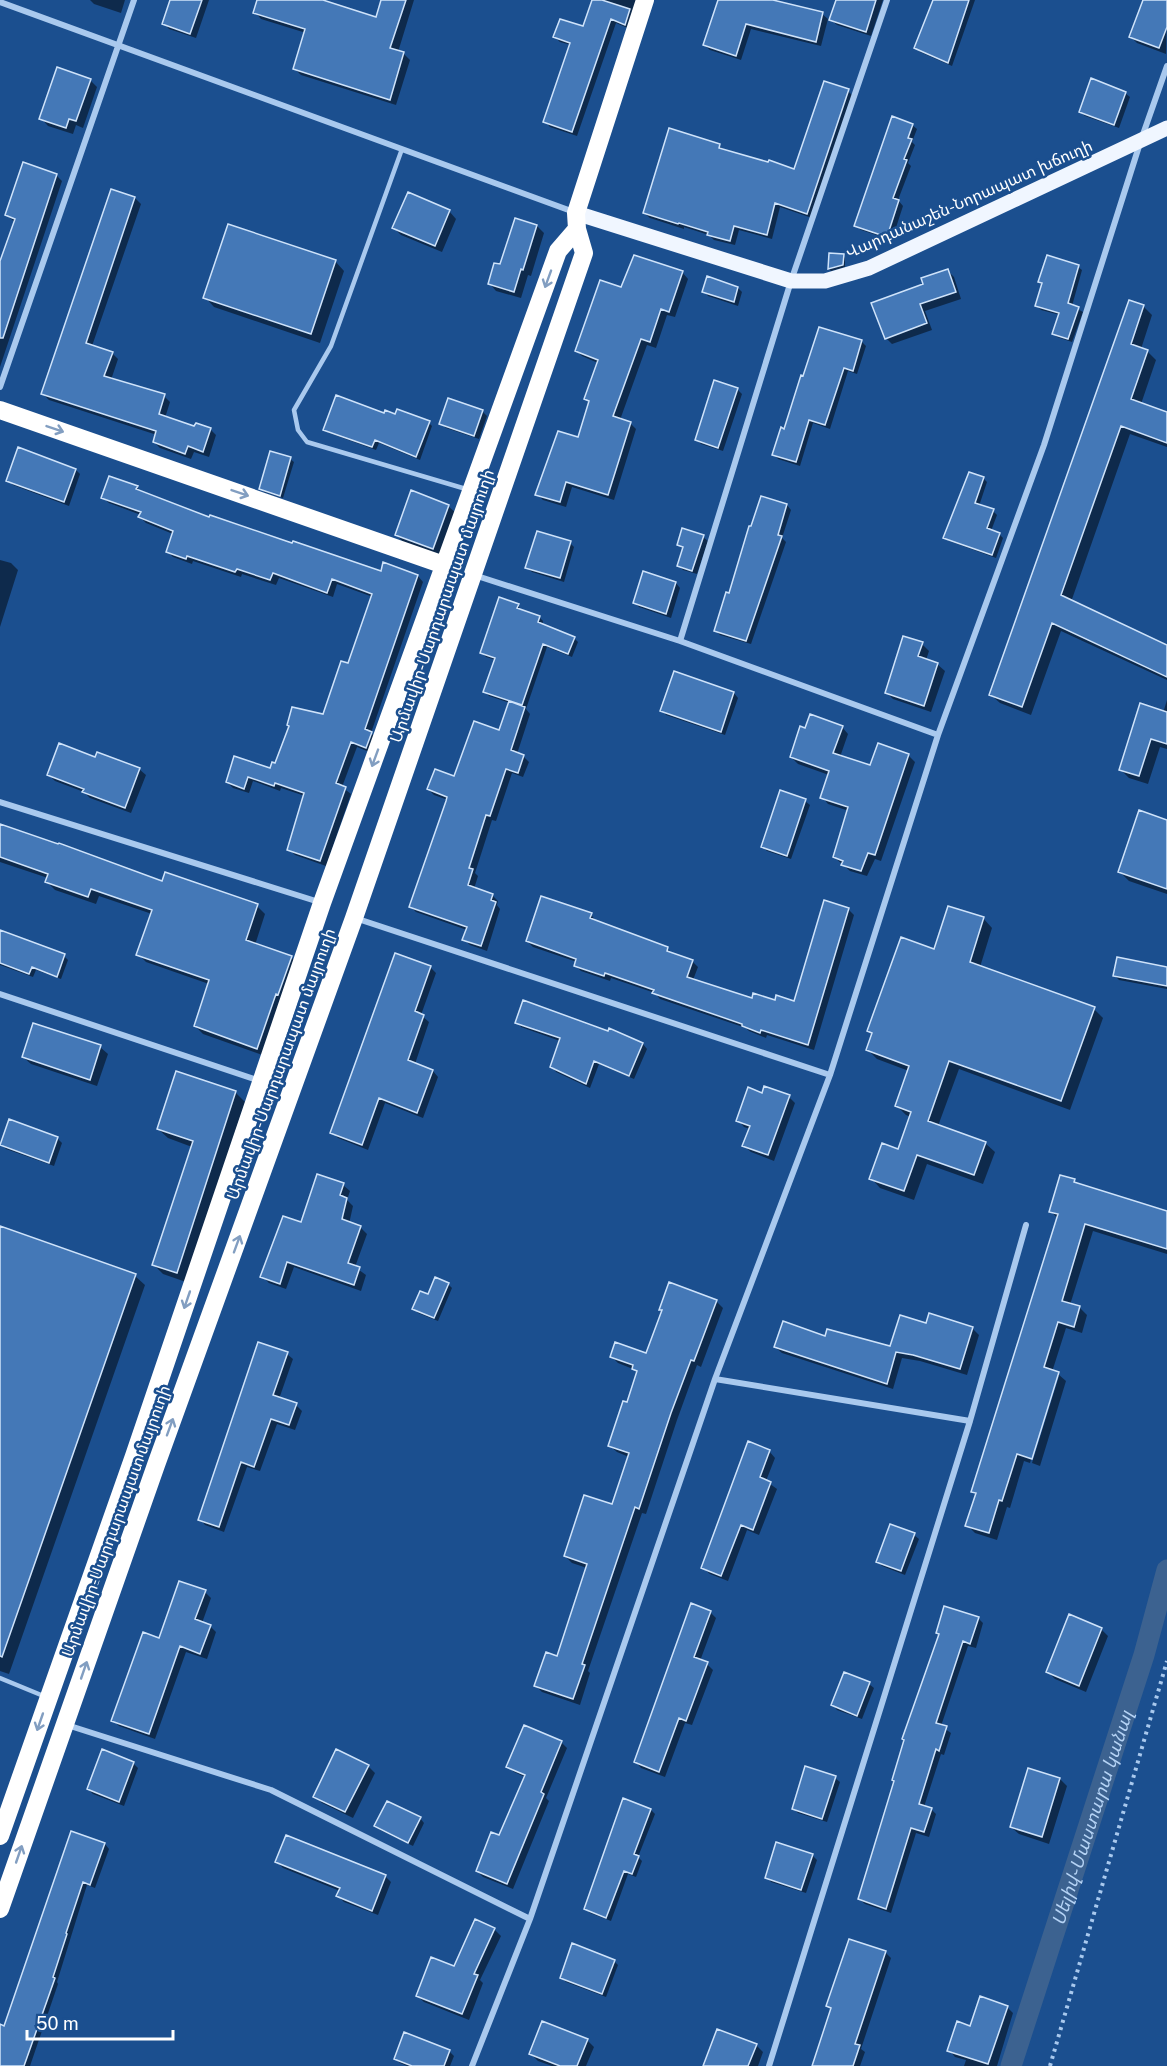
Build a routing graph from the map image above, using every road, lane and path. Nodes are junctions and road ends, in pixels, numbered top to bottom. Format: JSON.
{"nodes":[{"id":1,"x":134,"y":0,"type":"edge"},
{"id":2,"x":645,"y":0,"type":"edge"},
{"id":3,"x":887,"y":0,"type":"edge"},
{"id":4,"x":0,"y":2,"type":"edge"},
{"id":5,"x":118,"y":44,"type":"junction"},
{"id":6,"x":1167,"y":66,"type":"edge"},
{"id":7,"x":1167,"y":128,"type":"edge"},
{"id":8,"x":1141,"y":140,"type":"junction"},
{"id":9,"x":402,"y":149,"type":"junction"},
{"id":10,"x":577,"y":221,"type":"junction"},
{"id":11,"x":791,"y":281,"type":"junction"},
{"id":12,"x":0,"y":387,"type":"edge"},
{"id":13,"x":0,"y":410,"type":"edge"},
{"id":14,"x":471,"y":491,"type":"junction"},
{"id":15,"x":444,"y":565,"type":"junction"},
{"id":16,"x":474,"y":575,"type":"junction"},
{"id":17,"x":680,"y":641,"type":"junction"},
{"id":18,"x":938,"y":735,"type":"junction"},
{"id":19,"x":0,"y":802,"type":"edge"},
{"id":20,"x":322,"y":903,"type":"junction"},
{"id":21,"x":354,"y":918,"type":"junction"},
{"id":22,"x":0,"y":994,"type":"edge"},
{"id":23,"x":830,"y":1075,"type":"junction"},
{"id":24,"x":261,"y":1081,"type":"junction"},
{"id":25,"x":1026,"y":1225,"type":"dead end"},
{"id":26,"x":715,"y":1379,"type":"junction"},
{"id":27,"x":970,"y":1421,"type":"junction"},
{"id":28,"x":134,"y":1456,"type":"junction"},
{"id":29,"x":156,"y":1466,"type":"junction"},
{"id":30,"x":1167,"y":1661,"type":"edge"},
{"id":31,"x":0,"y":1678,"type":"edge"},
{"id":32,"x":48,"y":1698,"type":"junction"},
{"id":33,"x":64,"y":1725,"type":"junction"},
{"id":34,"x":0,"y":1836,"type":"edge"},
{"id":35,"x":0,"y":1909,"type":"edge"},
{"id":36,"x":530,"y":1919,"type":"junction"},
{"id":37,"x":472,"y":2066,"type":"edge"},
{"id":38,"x":769,"y":2066,"type":"edge"},
{"id":39,"x":1050,"y":2066,"type":"edge"}],
"edges":[{"from":1,"to":5,"type":"street"},
{"from":2,"to":10,"type":"highway","name":"Արմավիր-Սարդարապատ մայրուղի"},
{"from":3,"to":11,"type":"street"},
{"from":4,"to":5,"type":"street"},
{"from":5,"to":9,"type":"street"},
{"from":5,"to":12,"type":"street"},
{"from":6,"to":8,"type":"street"},
{"from":7,"to":8,"type":"main road","name":"Վարդանաշեն-Նորապատ խճուղի"},
{"from":8,"to":11,"type":"main road","name":"Վարդանաշեն-Նորապատ խճուղի"},
{"from":8,"to":18,"type":"street"},
{"from":9,"to":10,"type":"street"},
{"from":9,"to":14,"type":"lane"},
{"from":10,"to":11,"type":"main road","name":"Վարդանաշեն-Նորապատ խճուղի"},
{"from":10,"to":14,"type":"highway","name":"Արմավիր-Սարդարապատ մայրուղի","one_way":true},
{"from":10,"to":16,"type":"highway","name":"Արմավիր-Սարդարապատ մայրուղի"},
{"from":11,"to":17,"type":"street"},
{"from":13,"to":15,"type":"highway","name":"Արմավիր-Սարդարապատ մայրուղի","one_way":true},
{"from":14,"to":15,"type":"highway","name":"Արմավիր-Սարդարապատ մայրուղի"},
{"from":15,"to":20,"type":"highway","name":"Արմավիր-Սարդարապատ մայրուղի","one_way":true},
{"from":16,"to":17,"type":"street"},
{"from":16,"to":21,"type":"highway","name":"Արմավիր-Սարդարապատ մայրուղի"},
{"from":17,"to":18,"type":"street"},
{"from":18,"to":23,"type":"street"},
{"from":19,"to":20,"type":"street"},
{"from":20,"to":24,"type":"highway","name":"Արմավիր-Սարդարապատ մայրուղի"},
{"from":21,"to":23,"type":"street"},
{"from":29,"to":21,"type":"highway","name":"Արմավիր-Սարդարապատ մայրուղի","one_way":true},
{"from":22,"to":24,"type":"street"},
{"from":23,"to":26,"type":"street"},
{"from":24,"to":28,"type":"highway","name":"Արմավիր-Սարդարապատ մայրուղի","one_way":true},
{"from":25,"to":27,"type":"street"},
{"from":26,"to":27,"type":"street"},
{"from":26,"to":36,"type":"street"},
{"from":27,"to":38,"type":"street"},
{"from":28,"to":29,"type":"highway"},
{"from":28,"to":32,"type":"highway","name":"Արմավիր-Սարդարապատ մայրուղի"},
{"from":33,"to":29,"type":"highway","name":"Արմավիր-Սարդարապատ մայրուղի","one_way":true},
{"from":30,"to":39,"type":"path"},
{"from":31,"to":32,"type":"lane"},
{"from":32,"to":34,"type":"highway","name":"Արմավիր-Սարդարապատ մայրուղի","one_way":true},
{"from":35,"to":33,"type":"highway","name":"Արմավիր-Սարդարապատ մայրուղի","one_way":true},
{"from":33,"to":36,"type":"street"},
{"from":36,"to":37,"type":"street"}]}
